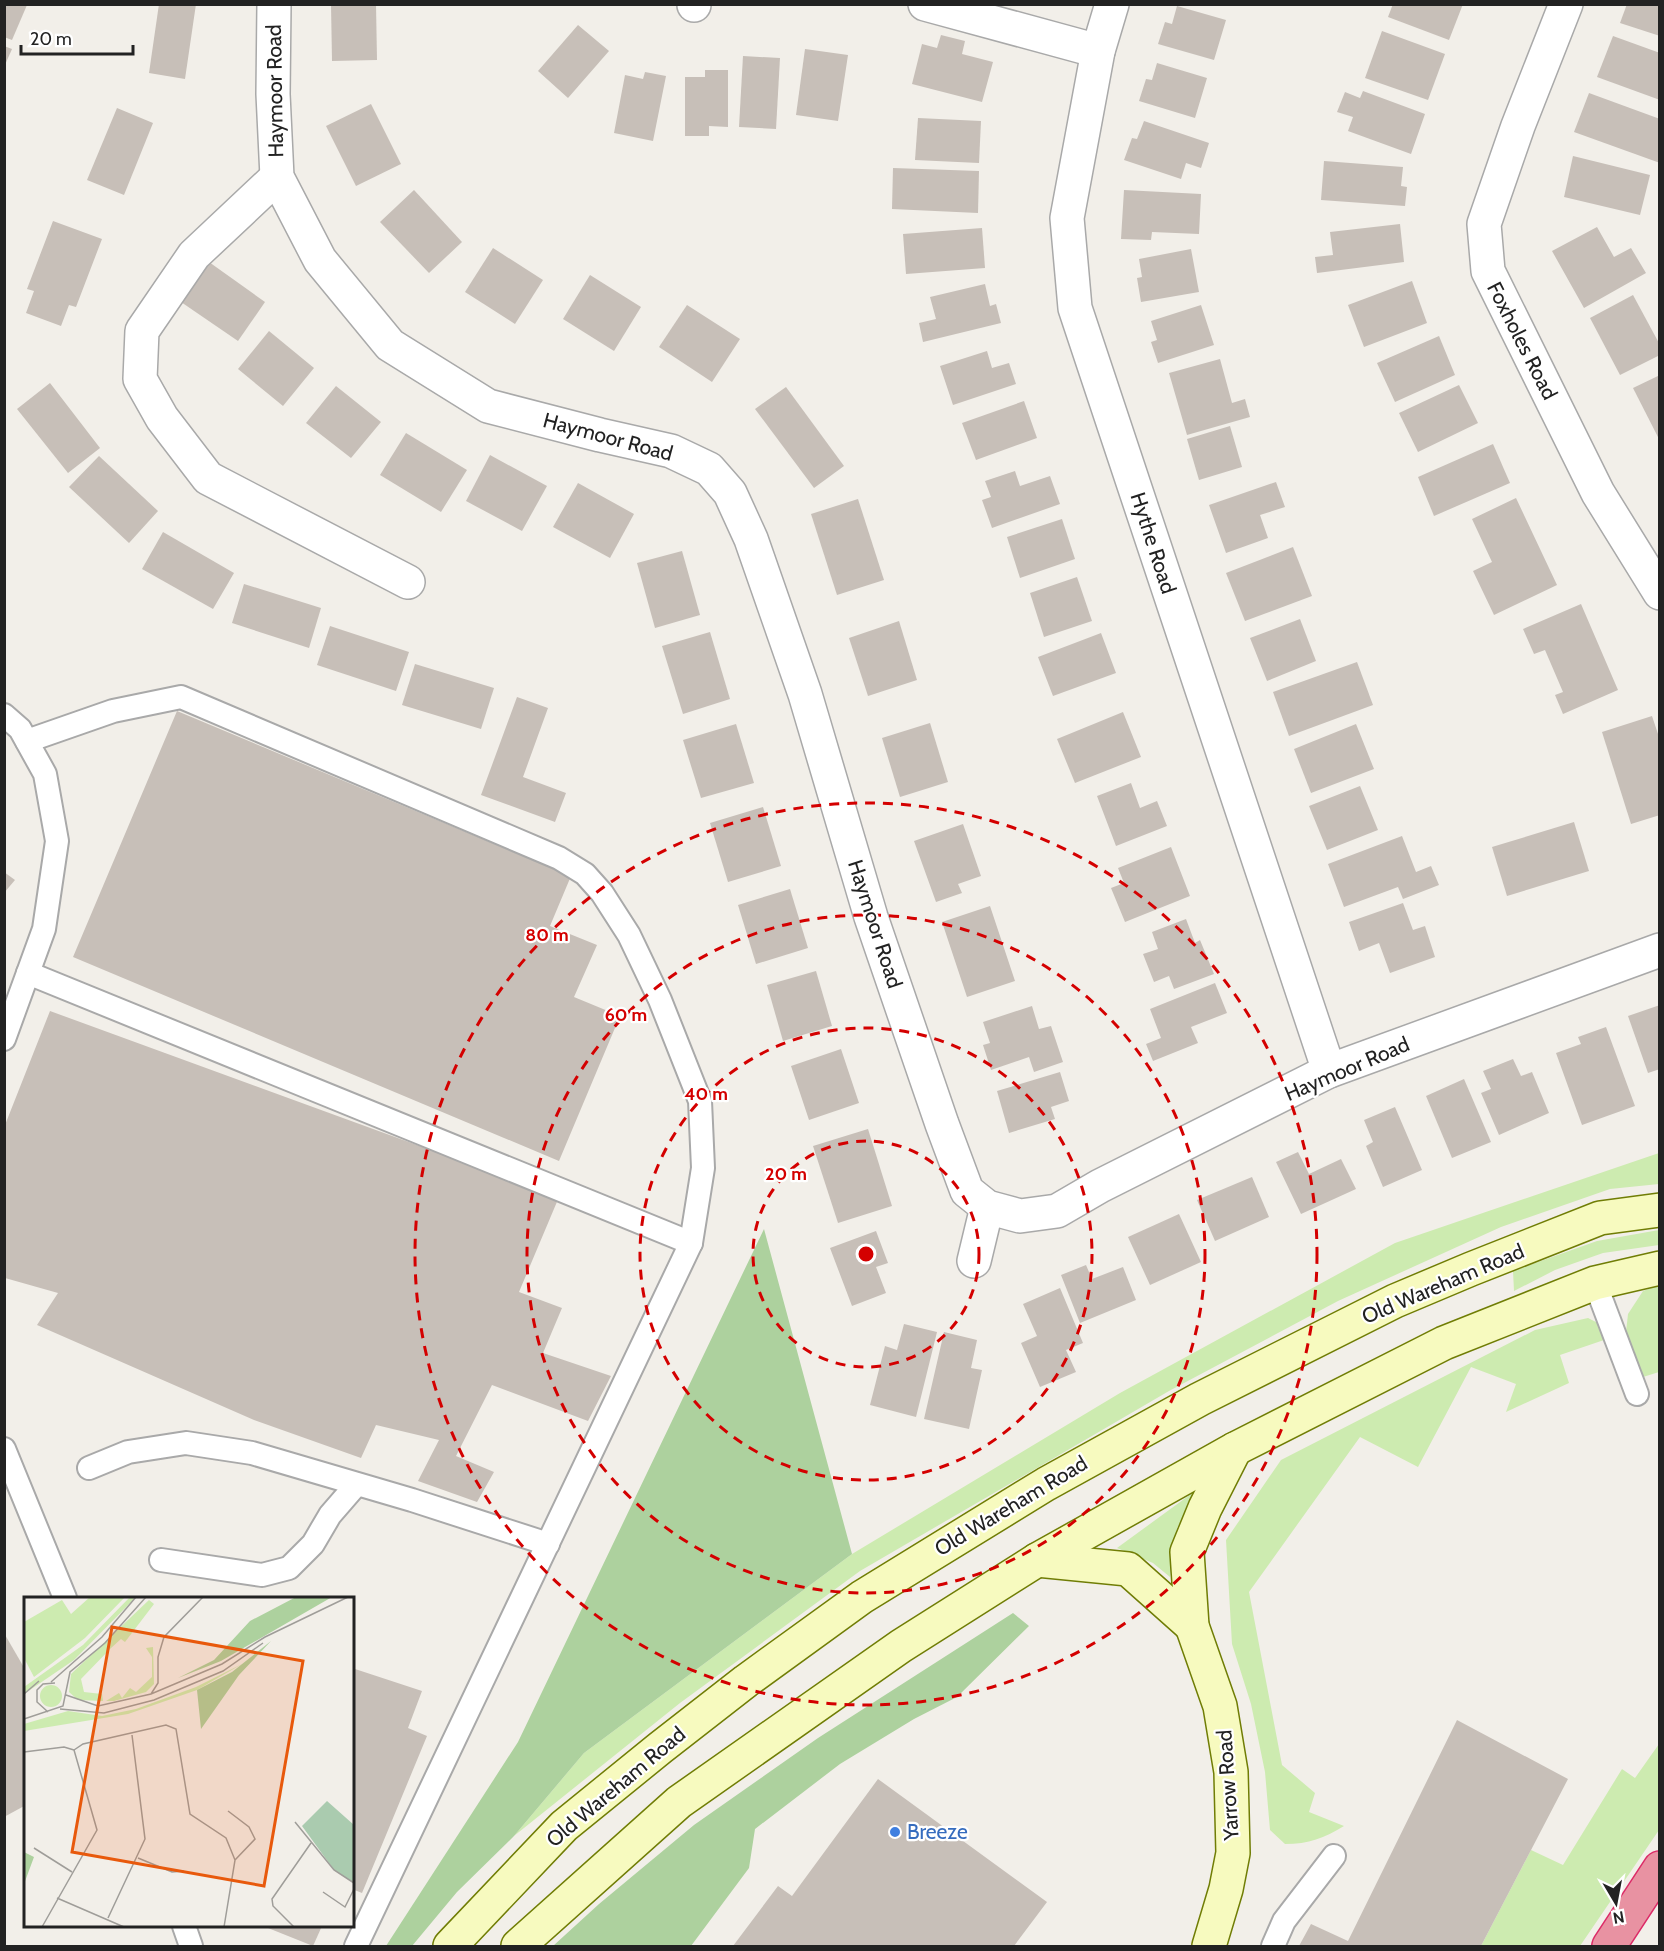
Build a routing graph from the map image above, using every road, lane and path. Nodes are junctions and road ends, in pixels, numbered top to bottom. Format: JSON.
{"nodes":[{"id":1,"x":274,"y":4,"type":"edge"},
{"id":2,"x":925,"y":4,"type":"edge"},
{"id":3,"x":1112,"y":4,"type":"edge"},
{"id":4,"x":1566,"y":4,"type":"edge"},
{"id":5,"x":1098,"y":51,"type":"junction"},
{"id":6,"x":278,"y":177,"type":"junction"},
{"id":7,"x":408,"y":582,"type":"dead end"},
{"id":8,"x":1659,"y":593,"type":"edge"},
{"id":9,"x":4,"y":715,"type":"edge"},
{"id":10,"x":27,"y":741,"type":"junction"},
{"id":11,"x":1659,"y":950,"type":"edge"},
{"id":12,"x":28,"y":973,"type":"junction"},
{"id":13,"x":4,"y":1039,"type":"edge"},
{"id":14,"x":1329,"y":1071,"type":"junction"},
{"id":15,"x":987,"y":1207,"type":"junction"},
{"id":16,"x":1659,"y":1209,"type":"edge"},
{"id":17,"x":691,"y":1243,"type":"junction"},
{"id":18,"x":974,"y":1261,"type":"dead end"},
{"id":19,"x":1659,"y":1268,"type":"edge"},
{"id":20,"x":1595,"y":1283,"type":"junction"},
{"id":21,"x":1637,"y":1394,"type":"dead end"},
{"id":22,"x":4,"y":1449,"type":"edge"},
{"id":23,"x":1235,"y":1449,"type":"junction"},
{"id":24,"x":89,"y":1468,"type":"dead end"},
{"id":25,"x":356,"y":1485,"type":"junction"},
{"id":26,"x":548,"y":1544,"type":"junction"},
{"id":27,"x":161,"y":1560,"type":"dead end"},
{"id":28,"x":1037,"y":1560,"type":"junction"},
{"id":29,"x":64,"y":1597,"type":"edge"},
{"id":30,"x":1191,"y":1626,"type":"junction"},
{"id":31,"x":1334,"y":1856,"type":"dead end"},
{"id":32,"x":1659,"y":1868,"type":"edge"},
{"id":33,"x":184,"y":1927,"type":"edge"},
{"id":34,"x":191,"y":1947,"type":"edge"},
{"id":35,"x":356,"y":1947,"type":"edge"},
{"id":36,"x":450,"y":1947,"type":"edge"},
{"id":37,"x":518,"y":1947,"type":"edge"},
{"id":38,"x":1209,"y":1947,"type":"edge"},
{"id":39,"x":1273,"y":1947,"type":"edge"},
{"id":40,"x":1609,"y":1947,"type":"edge"}],
"edges":[{"from":1,"to":6,"type":"street","name":"Haymoor Road"},
{"from":2,"to":5,"type":"street"},
{"from":3,"to":5,"type":"street","name":"Hythe Road"},
{"from":4,"to":8,"type":"street","name":"Foxholes Road"},
{"from":5,"to":14,"type":"street","name":"Hythe Road"},
{"from":6,"to":7,"type":"street","name":"Haymoor Road"},
{"from":6,"to":15,"type":"street","name":"Haymoor Road"},
{"from":9,"to":10,"type":"lane"},
{"from":10,"to":12,"type":"lane"},
{"from":10,"to":17,"type":"lane"},
{"from":11,"to":14,"type":"street","name":"Haymoor Road"},
{"from":12,"to":13,"type":"lane"},
{"from":12,"to":17,"type":"lane"},
{"from":14,"to":15,"type":"street","name":"Haymoor Road"},
{"from":15,"to":18,"type":"street"},
{"from":16,"to":36,"type":"street","name":"Old Wareham Road"},
{"from":17,"to":26,"type":"lane"},
{"from":19,"to":20,"type":"street"},
{"from":20,"to":21,"type":"lane"},
{"from":20,"to":23,"type":"street"},
{"from":22,"to":29,"type":"lane"},
{"from":23,"to":28,"type":"street"},
{"from":23,"to":30,"type":"street","name":"Yarrow Road"},
{"from":24,"to":25,"type":"lane"},
{"from":25,"to":26,"type":"lane"},
{"from":25,"to":27,"type":"lane"},
{"from":26,"to":35,"type":"lane"},
{"from":28,"to":30,"type":"street","name":"Yarrow Road"},
{"from":28,"to":37,"type":"street"},
{"from":30,"to":38,"type":"street","name":"Yarrow Road"},
{"from":31,"to":39,"type":"lane"},
{"from":32,"to":40,"type":"highway"},
{"from":33,"to":34,"type":"lane"}]}
